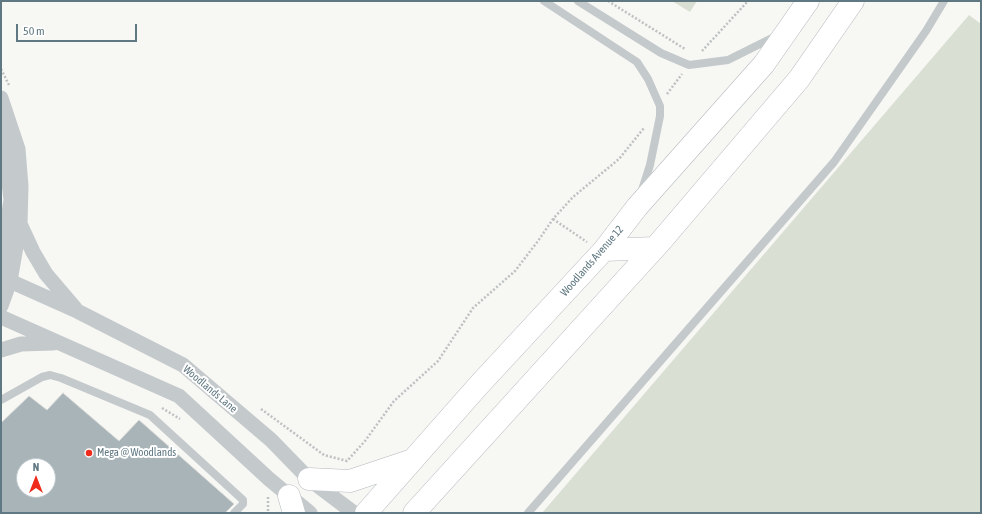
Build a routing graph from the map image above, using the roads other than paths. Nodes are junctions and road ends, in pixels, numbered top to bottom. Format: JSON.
{"nodes":[{"id":1,"x":544,"y":1,"type":"edge"},
{"id":2,"x":578,"y":1,"type":"edge"},
{"id":3,"x":808,"y":1,"type":"edge"},
{"id":4,"x":853,"y":1,"type":"edge"},
{"id":5,"x":944,"y":1,"type":"edge"},
{"id":6,"x":788,"y":30,"type":"junction"},
{"id":7,"x":6,"y":94,"type":"edge"},
{"id":8,"x":1,"y":130,"type":"edge"},
{"id":9,"x":637,"y":207,"type":"junction"},
{"id":10,"x":20,"y":224,"type":"junction"},
{"id":11,"x":655,"y":248,"type":"junction"},
{"id":12,"x":604,"y":250,"type":"junction"},
{"id":13,"x":1,"y":264,"type":"edge"},
{"id":14,"x":6,"y":279,"type":"edge"},
{"id":15,"x":1,"y":306,"type":"edge"},
{"id":16,"x":77,"y":311,"type":"junction"},
{"id":17,"x":1,"y":317,"type":"edge"},
{"id":18,"x":58,"y":343,"type":"junction"},
{"id":19,"x":1,"y":350,"type":"edge"},
{"id":20,"x":1,"y":400,"type":"edge"},
{"id":21,"x":413,"y":460,"type":"junction"},
{"id":22,"x":309,"y":478,"type":"junction"},
{"id":23,"x":292,"y":504,"type":"edge"},
{"id":24,"x":234,"y":513,"type":"edge"},
{"id":25,"x":310,"y":513,"type":"edge"},
{"id":26,"x":354,"y":513,"type":"edge"},
{"id":27,"x":366,"y":513,"type":"edge"},
{"id":28,"x":414,"y":513,"type":"edge"},
{"id":29,"x":528,"y":513,"type":"edge"}],
"edges":[{"from":1,"to":9,"type":"lane"},
{"from":2,"to":6,"type":"lane"},
{"from":3,"to":6,"type":"main road","name":"Woodlands Avenue 12"},
{"from":4,"to":11,"type":"main road"},
{"from":5,"to":29,"type":"lane"},
{"from":6,"to":9,"type":"main road","name":"Woodlands Avenue 12"},
{"from":7,"to":10,"type":"street"},
{"from":8,"to":13,"type":"street"},
{"from":9,"to":12,"type":"main road","name":"Woodlands Avenue 12"},
{"from":10,"to":14,"type":"street"},
{"from":10,"to":16,"type":"street"},
{"from":11,"to":12,"type":"main road"},
{"from":11,"to":28,"type":"main road"},
{"from":12,"to":21,"type":"main road","name":"Woodlands Avenue 12"},
{"from":14,"to":15,"type":"street"},
{"from":14,"to":16,"type":"street","name":"Woodlands Lane"},
{"from":16,"to":22,"type":"street","name":"Woodlands Lane"},
{"from":17,"to":18,"type":"street"},
{"from":18,"to":19,"type":"street"},
{"from":18,"to":23,"type":"street"},
{"from":20,"to":24,"type":"lane"},
{"from":21,"to":22,"type":"main road"},
{"from":21,"to":27,"type":"main road","name":"Woodlands Avenue 12"},
{"from":22,"to":26,"type":"street","name":"Woodlands Lane"},
{"from":23,"to":25,"type":"street"}]}
